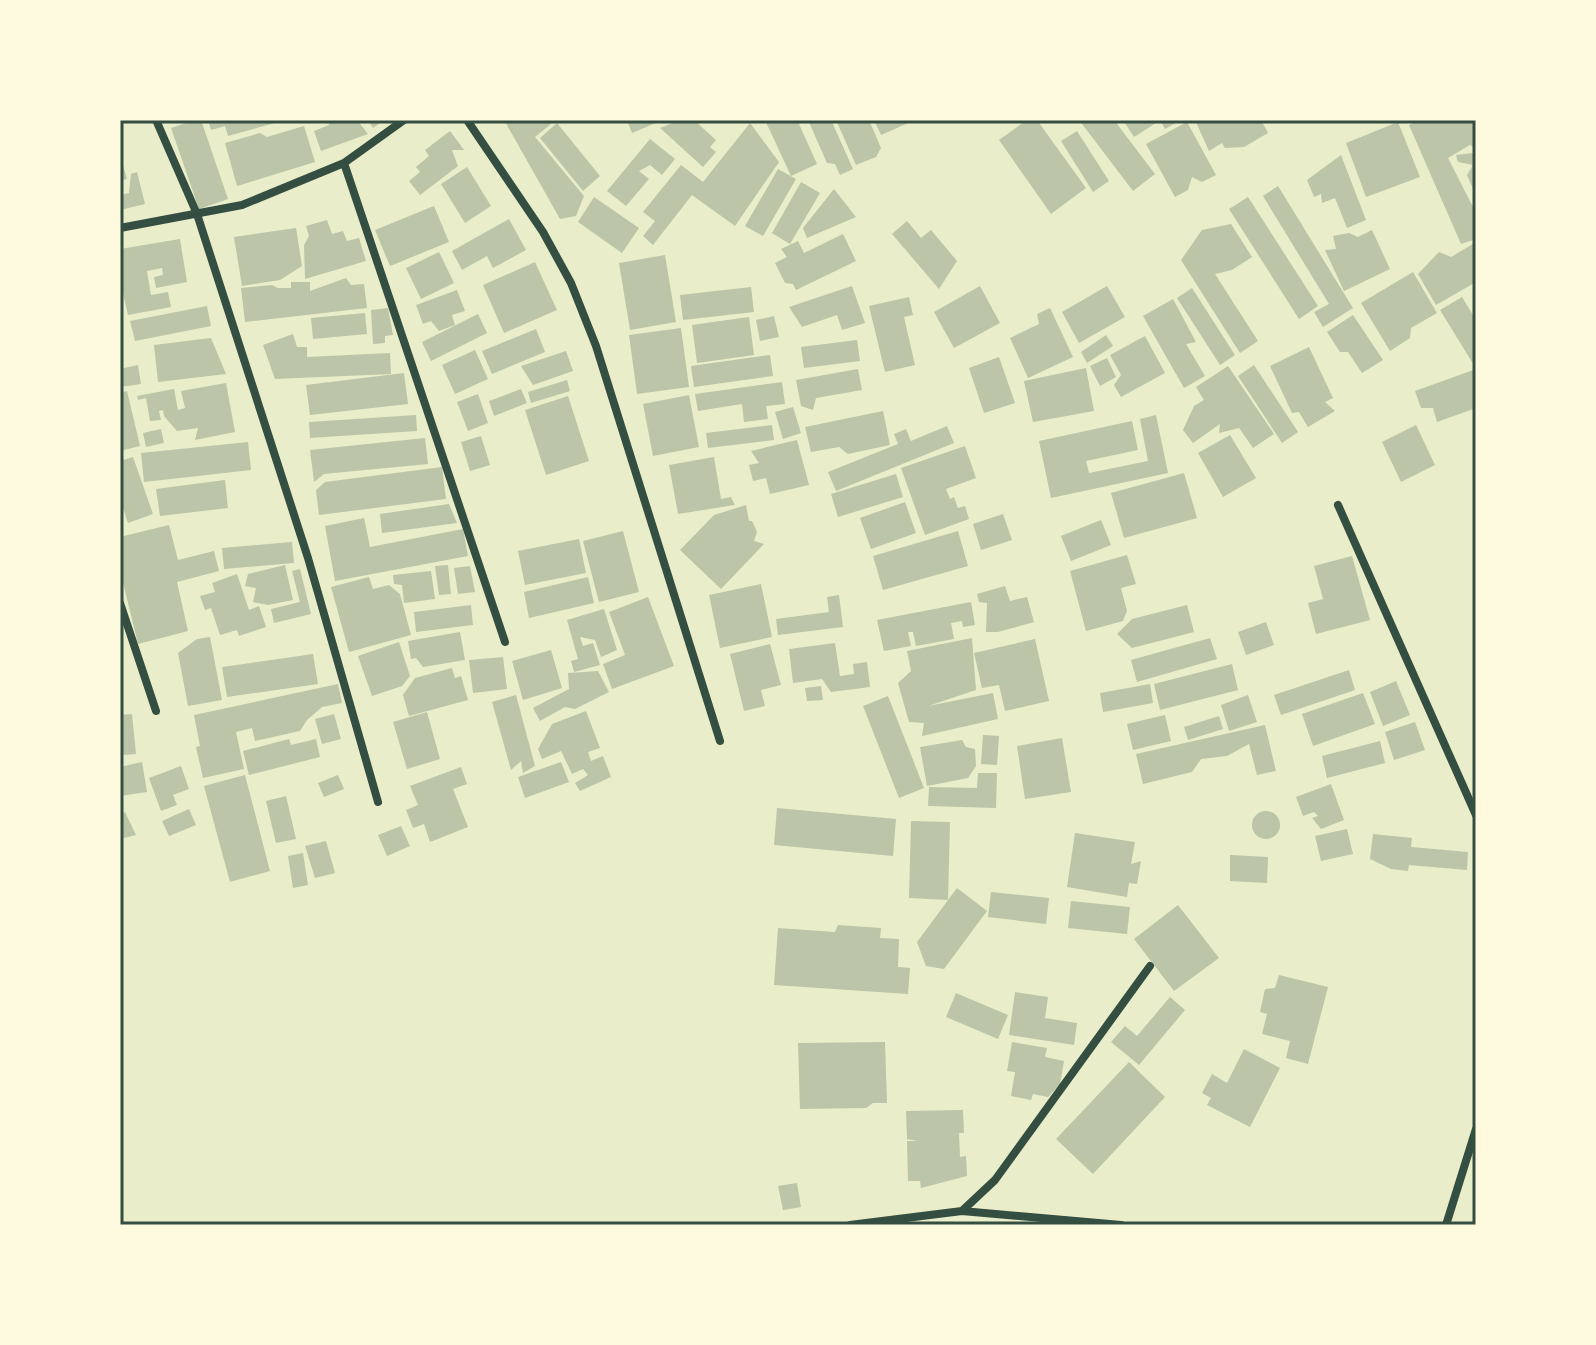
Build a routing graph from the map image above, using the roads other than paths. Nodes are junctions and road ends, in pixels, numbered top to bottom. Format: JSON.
{"nodes":[{"id":1,"x":156,"y":120,"type":"edge"},
{"id":2,"x":404,"y":120,"type":"edge"},
{"id":3,"x":467,"y":120,"type":"edge"},
{"id":4,"x":344,"y":163,"type":"junction"},
{"id":5,"x":197,"y":214,"type":"junction"},
{"id":6,"x":120,"y":228,"type":"edge"},
{"id":7,"x":1338,"y":505,"type":"dead end"},
{"id":8,"x":120,"y":603,"type":"edge"},
{"id":9,"x":505,"y":642,"type":"dead end"},
{"id":10,"x":156,"y":711,"type":"dead end"},
{"id":11,"x":720,"y":741,"type":"dead end"},
{"id":12,"x":378,"y":802,"type":"dead end"},
{"id":13,"x":1476,"y":815,"type":"edge"},
{"id":14,"x":1150,"y":966,"type":"dead end"},
{"id":15,"x":1476,"y":1129,"type":"edge"},
{"id":16,"x":962,"y":1211,"type":"junction"},
{"id":17,"x":850,"y":1225,"type":"edge"},
{"id":18,"x":1121,"y":1225,"type":"edge"},
{"id":19,"x":1446,"y":1225,"type":"edge"}],
"edges":[{"from":1,"to":5,"type":"street"},
{"from":2,"to":4,"type":"street"},
{"from":3,"to":11,"type":"street"},
{"from":4,"to":5,"type":"street"},
{"from":4,"to":9,"type":"street"},
{"from":5,"to":6,"type":"street"},
{"from":5,"to":12,"type":"street"},
{"from":7,"to":13,"type":"street"},
{"from":8,"to":10,"type":"street"},
{"from":14,"to":16,"type":"street"},
{"from":15,"to":19,"type":"street"},
{"from":16,"to":17,"type":"street"},
{"from":16,"to":18,"type":"street"}]}
